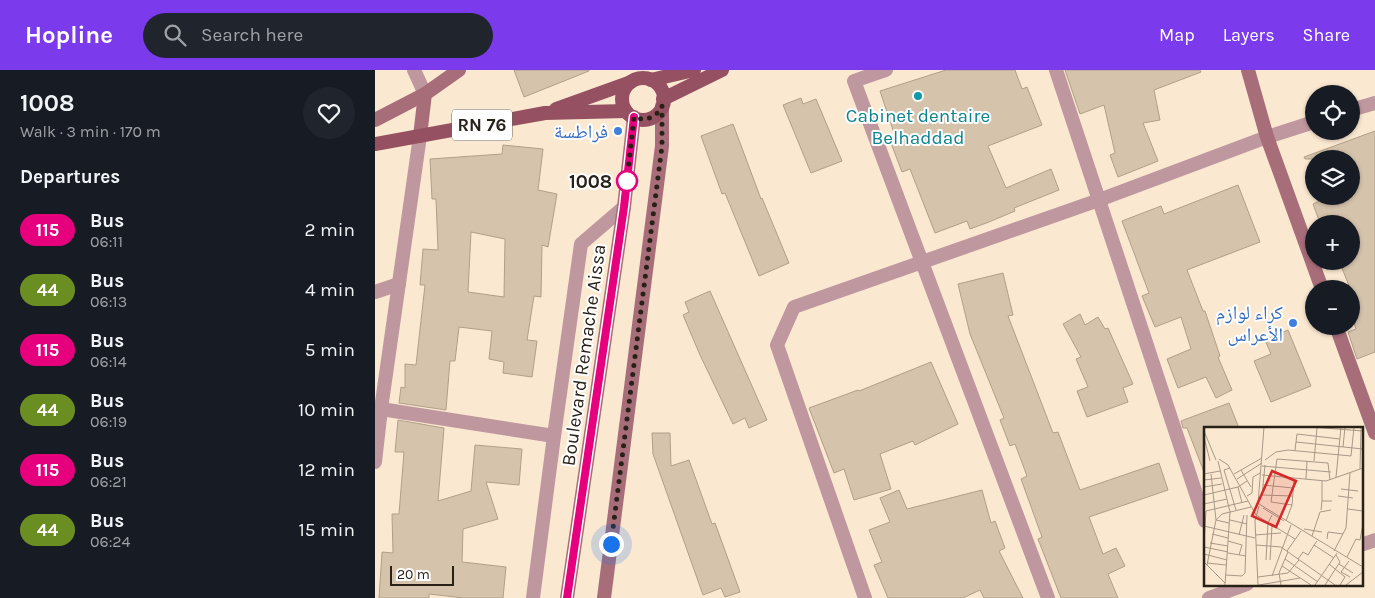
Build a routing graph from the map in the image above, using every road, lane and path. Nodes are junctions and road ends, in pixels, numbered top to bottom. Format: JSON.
{"nodes":[{"id":1,"x":414,"y":70,"type":"edge"},
{"id":2,"x":459,"y":70,"type":"edge"},
{"id":3,"x":694,"y":70,"type":"edge"},
{"id":4,"x":721,"y":70,"type":"edge"},
{"id":5,"x":886,"y":70,"type":"edge"},
{"id":6,"x":1056,"y":70,"type":"edge"},
{"id":7,"x":1248,"y":70,"type":"edge"},
{"id":8,"x":651,"y":80,"type":"junction"},
{"id":9,"x":631,"y":82,"type":"junction"},
{"id":10,"x":425,"y":94,"type":"junction"},
{"id":11,"x":663,"y":102,"type":"junction"},
{"id":12,"x":1375,"y":103,"type":"edge"},
{"id":13,"x":1360,"y":107,"type":"edge"},
{"id":14,"x":545,"y":113,"type":"junction"},
{"id":15,"x":630,"y":114,"type":"junction"},
{"id":16,"x":375,"y":120,"type":"edge"},
{"id":17,"x":1305,"y":125,"type":"edge"},
{"id":18,"x":420,"y":136,"type":"junction"},
{"id":19,"x":1267,"y":137,"type":"junction"},
{"id":20,"x":375,"y":144,"type":"edge"},
{"id":21,"x":1099,"y":200,"type":"junction"},
{"id":22,"x":624,"y":207,"type":"junction"},
{"id":23,"x":921,"y":263,"type":"junction"},
{"id":24,"x":1319,"y":280,"type":"edge"},
{"id":25,"x":399,"y":284,"type":"junction"},
{"id":26,"x":375,"y":292,"type":"edge"},
{"id":27,"x":1339,"y":335,"type":"edge"},
{"id":28,"x":378,"y":410,"type":"edge"},
{"id":29,"x":1375,"y":433,"type":"edge"},
{"id":30,"x":554,"y":436,"type":"junction"},
{"id":31,"x":375,"y":462,"type":"edge"},
{"id":32,"x":1204,"y":518,"type":"edge"},
{"id":33,"x":1375,"y":540,"type":"edge"},
{"id":34,"x":1363,"y":544,"type":"edge"},
{"id":35,"x":1227,"y":588,"type":"edge"},
{"id":36,"x":533,"y":598,"type":"edge"},
{"id":37,"x":567,"y":598,"type":"edge"},
{"id":38,"x":604,"y":598,"type":"edge"},
{"id":39,"x":865,"y":598,"type":"edge"},
{"id":40,"x":1048,"y":598,"type":"edge"},
{"id":41,"x":1209,"y":598,"type":"edge"}],
"edges":[{"from":1,"to":10,"type":"street"},
{"from":2,"to":10,"type":"main road"},
{"from":3,"to":8,"type":"main road"},
{"from":4,"to":11,"type":"main road"},
{"from":5,"to":23,"type":"street"},
{"from":6,"to":21,"type":"street"},
{"from":7,"to":19,"type":"main road"},
{"from":8,"to":9,"type":"main road"},
{"from":8,"to":11,"type":"main road"},
{"from":9,"to":14,"type":"main road","number":"RN 76"},
{"from":9,"to":15,"type":"main road"},
{"from":10,"to":16,"type":"main road"},
{"from":10,"to":18,"type":"main road"},
{"from":11,"to":15,"type":"main road"},
{"from":11,"to":38,"type":"main road"},
{"from":12,"to":13,"type":"street"},
{"from":14,"to":15,"type":"main road","number":"RN 76"},
{"from":14,"to":18,"type":"main road","number":"RN 76"},
{"from":15,"to":22,"type":"main road","name":"Boulevard Remache Aissa"},
{"from":17,"to":19,"type":"street"},
{"from":18,"to":20,"type":"main road","number":"RN 76"},
{"from":18,"to":25,"type":"street"},
{"from":19,"to":21,"type":"street"},
{"from":19,"to":24,"type":"main road"},
{"from":21,"to":23,"type":"street"},
{"from":21,"to":32,"type":"street"},
{"from":22,"to":30,"type":"street"},
{"from":22,"to":37,"type":"main road","name":"Boulevard Remache Aissa"},
{"from":23,"to":39,"type":"street"},
{"from":23,"to":40,"type":"street"},
{"from":25,"to":26,"type":"street"},
{"from":25,"to":28,"type":"street"},
{"from":27,"to":29,"type":"main road"},
{"from":28,"to":30,"type":"street"},
{"from":28,"to":31,"type":"street"},
{"from":30,"to":36,"type":"street"},
{"from":33,"to":34,"type":"street"},
{"from":35,"to":41,"type":"street"}]}
